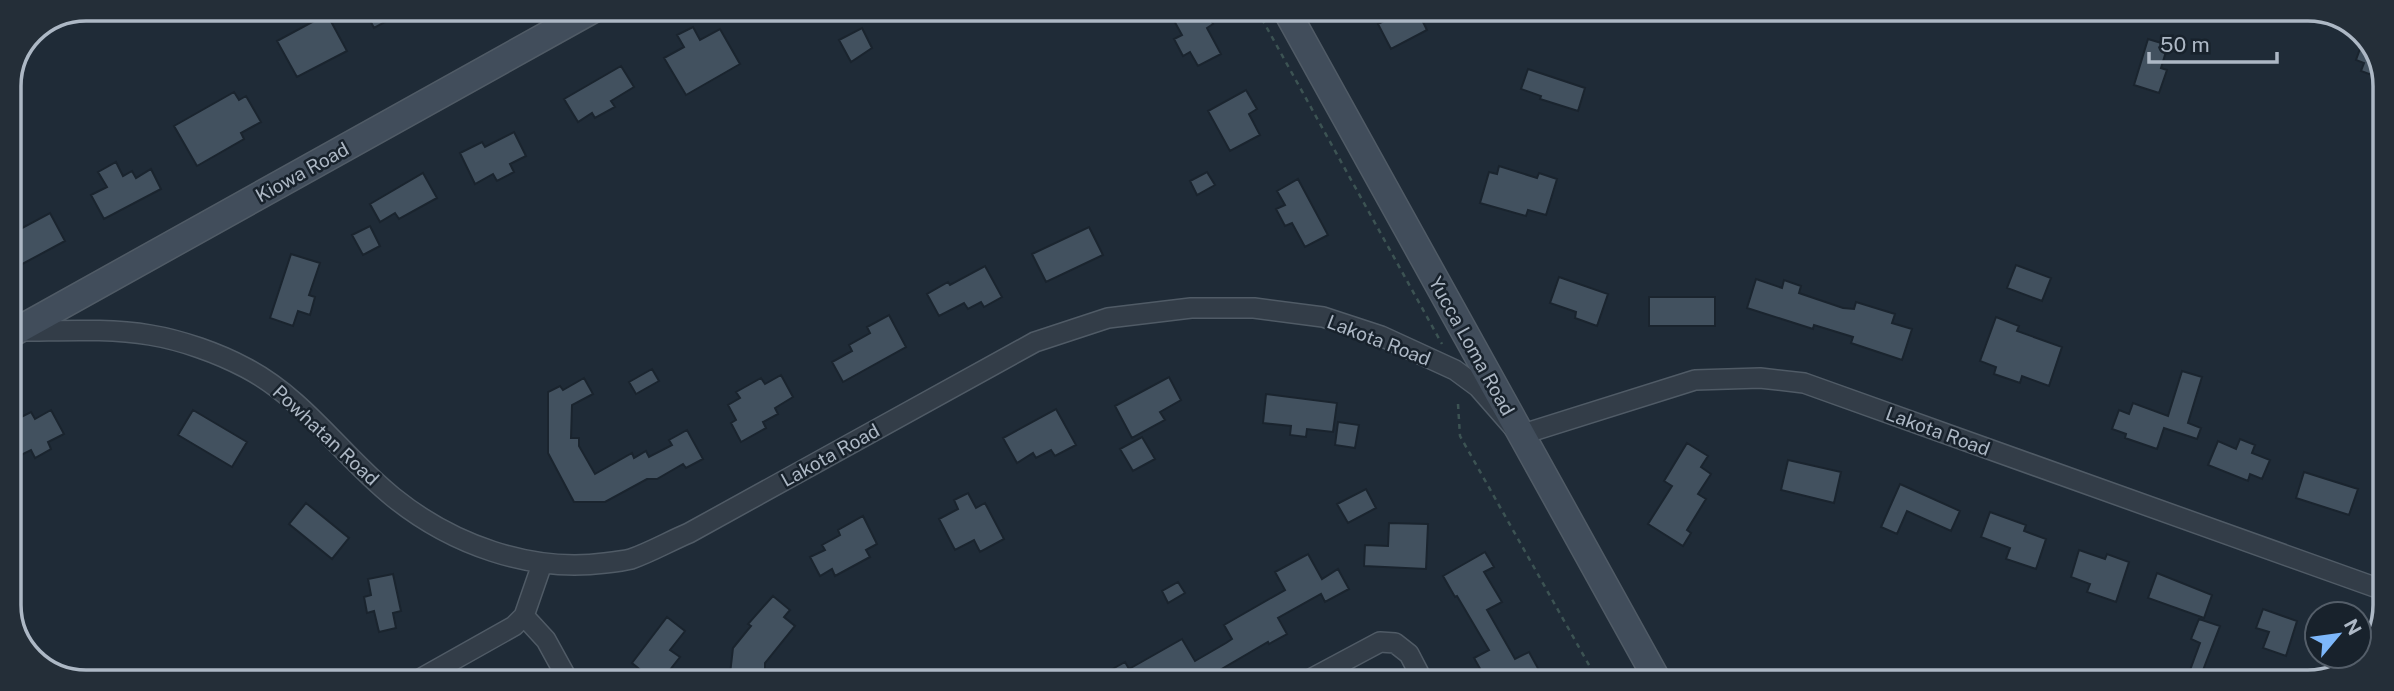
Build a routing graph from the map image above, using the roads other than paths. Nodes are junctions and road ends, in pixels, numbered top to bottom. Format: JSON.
{"nodes":[{"id":1,"x":572,"y":21,"type":"edge"},
{"id":2,"x":1292,"y":21,"type":"edge"},
{"id":3,"x":21,"y":329,"type":"edge"},
{"id":4,"x":21,"y":333,"type":"edge"},
{"id":5,"x":1520,"y":435,"type":"junction"},
{"id":6,"x":542,"y":564,"type":"junction"},
{"id":7,"x":2373,"y":586,"type":"edge"},
{"id":8,"x":524,"y":616,"type":"junction"},
{"id":9,"x":436,"y":670,"type":"edge"},
{"id":10,"x":562,"y":670,"type":"edge"},
{"id":11,"x":1328,"y":670,"type":"edge"},
{"id":12,"x":1417,"y":670,"type":"edge"},
{"id":13,"x":1652,"y":670,"type":"edge"}],
"edges":[{"from":1,"to":3,"type":"main road","name":"Kiowa Road"},
{"from":2,"to":5,"type":"main road","name":"Yucca Loma Road"},
{"from":4,"to":6,"type":"street","name":"Powhatan Road"},
{"from":5,"to":6,"type":"street","name":"Lakota Road"},
{"from":5,"to":7,"type":"street","name":"Lakota Road"},
{"from":5,"to":13,"type":"main road","name":"Yucca Loma Road"},
{"from":6,"to":8,"type":"street"},
{"from":8,"to":9,"type":"street"},
{"from":8,"to":10,"type":"street"},
{"from":11,"to":12,"type":"street"}]}
